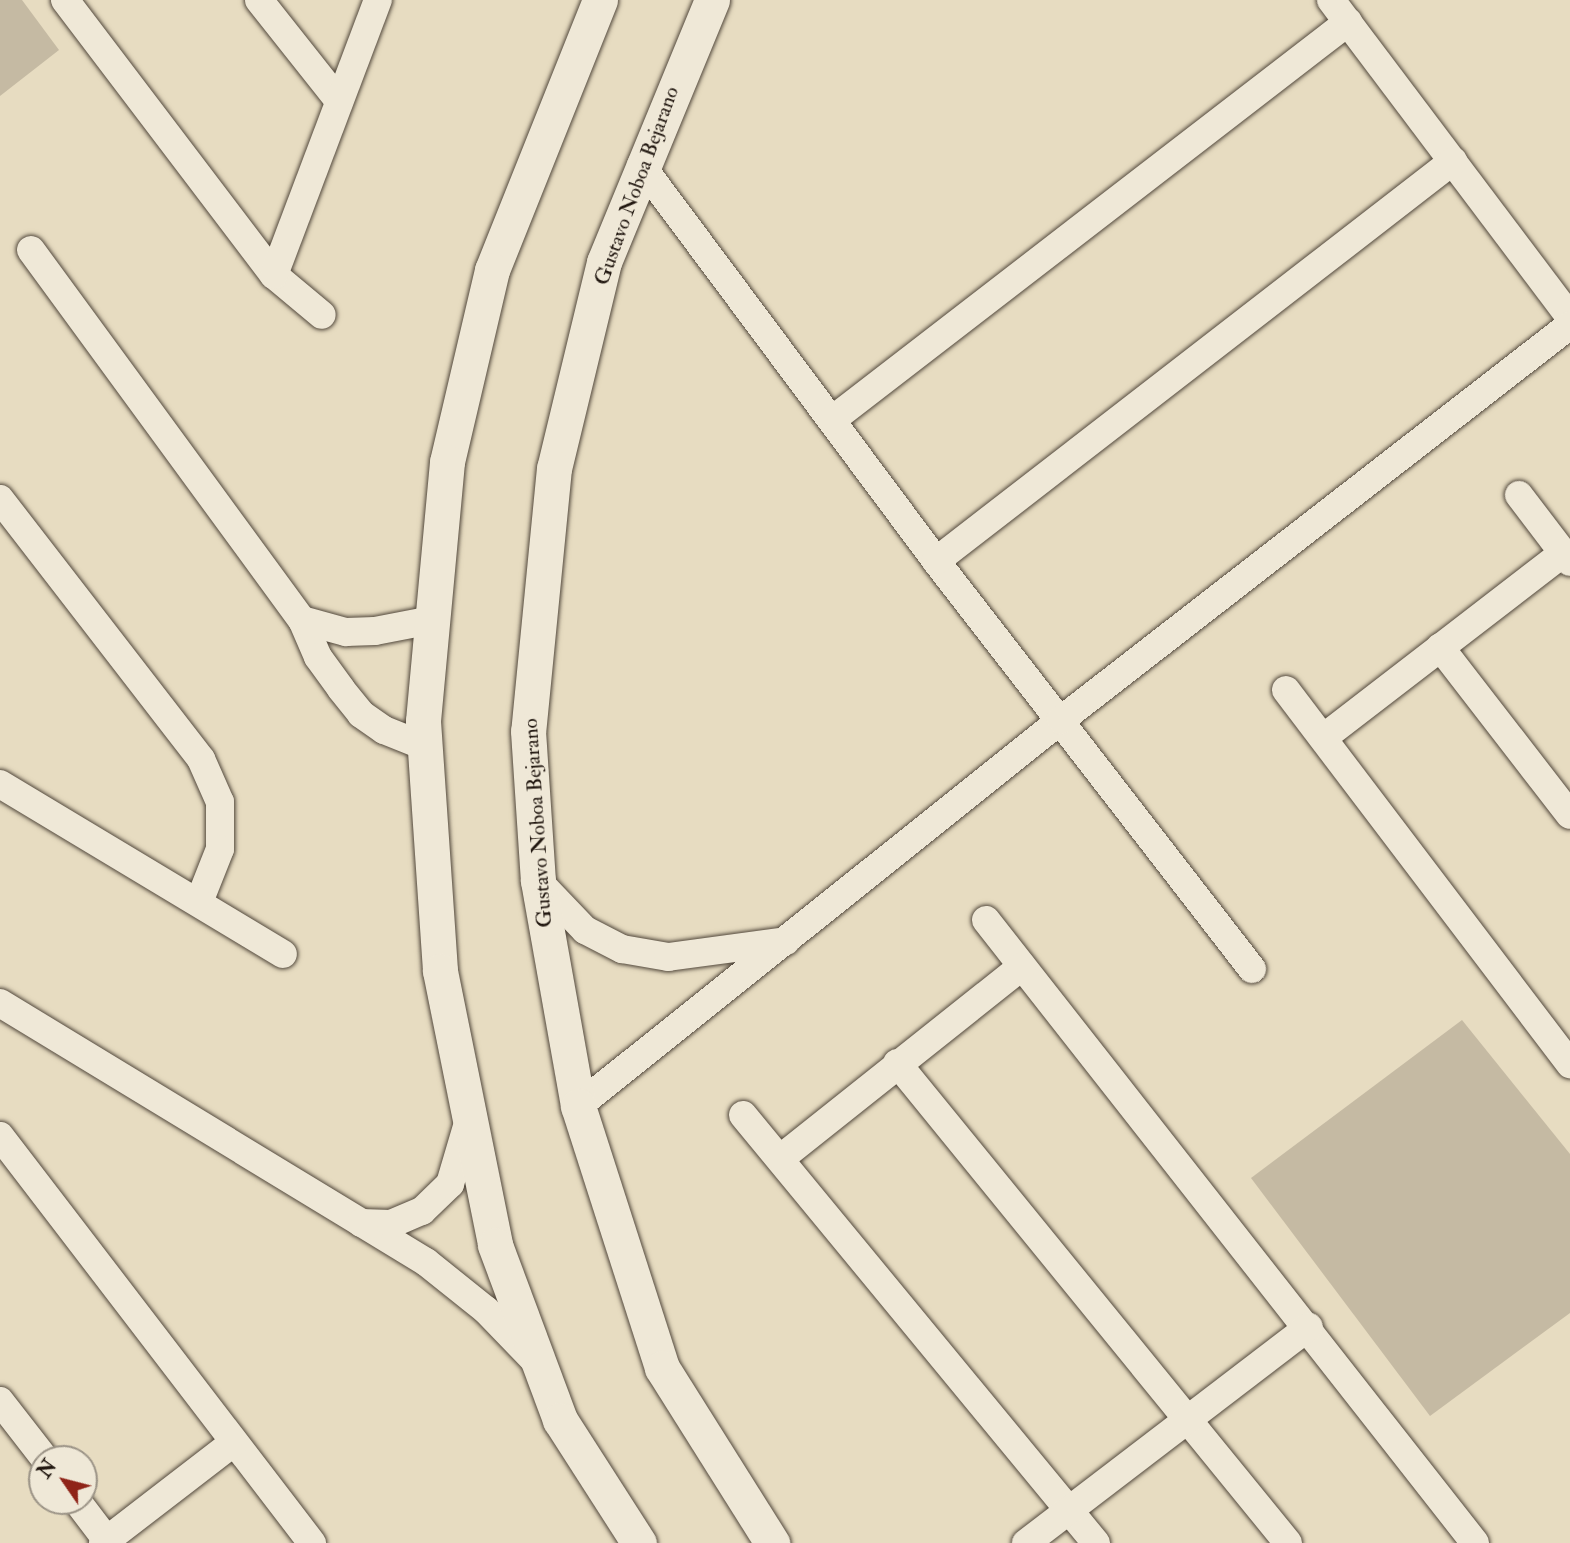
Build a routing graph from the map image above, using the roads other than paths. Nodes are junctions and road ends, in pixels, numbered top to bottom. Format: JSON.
{"nodes":[{"id":1,"x":65,"y":0,"type":"edge"},
{"id":2,"x":259,"y":0,"type":"edge"},
{"id":3,"x":378,"y":0,"type":"edge"},
{"id":4,"x":600,"y":0,"type":"edge"},
{"id":5,"x":712,"y":0,"type":"edge"},
{"id":6,"x":1331,"y":0,"type":"edge"},
{"id":7,"x":1348,"y":22,"type":"junction"},
{"id":8,"x":339,"y":101,"type":"junction"},
{"id":9,"x":1453,"y":161,"type":"junction"},
{"id":10,"x":641,"y":165,"type":"junction"},
{"id":11,"x":32,"y":250,"type":"dead end"},
{"id":12,"x":274,"y":275,"type":"junction"},
{"id":13,"x":322,"y":315,"type":"dead end"},
{"id":14,"x":1570,"y":317,"type":"edge"},
{"id":15,"x":1570,"y":325,"type":"edge"},
{"id":16,"x":832,"y":421,"type":"junction"},
{"id":17,"x":1519,"y":495,"type":"dead end"},
{"id":18,"x":0,"y":499,"type":"edge"},
{"id":19,"x":1566,"y":557,"type":"edge"},
{"id":20,"x":936,"y":561,"type":"junction"},
{"id":21,"x":302,"y":620,"type":"junction"},
{"id":22,"x":432,"y":620,"type":"junction"},
{"id":23,"x":1440,"y":647,"type":"junction"},
{"id":24,"x":1286,"y":690,"type":"dead end"},
{"id":25,"x":1060,"y":720,"type":"junction"},
{"id":26,"x":1323,"y":738,"type":"junction"},
{"id":27,"x":424,"y":746,"type":"junction"},
{"id":28,"x":0,"y":784,"type":"edge"},
{"id":29,"x":1570,"y":815,"type":"edge"},
{"id":30,"x":538,"y":881,"type":"junction"},
{"id":31,"x":199,"y":902,"type":"junction"},
{"id":32,"x":986,"y":920,"type":"dead end"},
{"id":33,"x":788,"y":940,"type":"junction"},
{"id":34,"x":283,"y":954,"type":"dead end"},
{"id":35,"x":1022,"y":966,"type":"junction"},
{"id":36,"x":1252,"y":969,"type":"dead end"},
{"id":37,"x":0,"y":1003,"type":"edge"},
{"id":38,"x":897,"y":1063,"type":"junction"},
{"id":39,"x":1570,"y":1064,"type":"edge"},
{"id":40,"x":578,"y":1106,"type":"junction"},
{"id":41,"x":743,"y":1115,"type":"dead end"},
{"id":42,"x":468,"y":1123,"type":"junction"},
{"id":43,"x":0,"y":1136,"type":"edge"},
{"id":44,"x":781,"y":1158,"type":"junction"},
{"id":45,"x":361,"y":1223,"type":"junction"},
{"id":46,"x":1309,"y":1327,"type":"junction"},
{"id":47,"x":535,"y":1361,"type":"junction"},
{"id":48,"x":0,"y":1401,"type":"edge"},
{"id":49,"x":1188,"y":1417,"type":"junction"},
{"id":50,"x":234,"y":1442,"type":"junction"},
{"id":51,"x":34,"y":1445,"type":"edge"},
{"id":52,"x":1069,"y":1510,"type":"junction"},
{"id":53,"x":87,"y":1515,"type":"edge"},
{"id":54,"x":106,"y":1542,"type":"edge"},
{"id":55,"x":312,"y":1543,"type":"edge"},
{"id":56,"x":639,"y":1543,"type":"edge"},
{"id":57,"x":772,"y":1543,"type":"edge"},
{"id":58,"x":1026,"y":1543,"type":"edge"},
{"id":59,"x":1096,"y":1543,"type":"edge"},
{"id":60,"x":1288,"y":1543,"type":"edge"},
{"id":61,"x":1475,"y":1543,"type":"edge"}],
"edges":[{"from":1,"to":12,"type":"street"},
{"from":2,"to":8,"type":"street"},
{"from":3,"to":8,"type":"street"},
{"from":4,"to":22,"type":"street"},
{"from":5,"to":10,"type":"street","name":"Gustavo Noboa Bejarano"},
{"from":6,"to":7,"type":"street"},
{"from":7,"to":9,"type":"street"},
{"from":7,"to":16,"type":"street"},
{"from":8,"to":12,"type":"street"},
{"from":9,"to":14,"type":"street"},
{"from":9,"to":20,"type":"street"},
{"from":10,"to":16,"type":"street"},
{"from":10,"to":30,"type":"street","name":"Gustavo Noboa Bejarano"},
{"from":11,"to":21,"type":"street"},
{"from":12,"to":13,"type":"street"},
{"from":15,"to":25,"type":"street"},
{"from":16,"to":20,"type":"street"},
{"from":17,"to":19,"type":"street"},
{"from":18,"to":31,"type":"street"},
{"from":19,"to":23,"type":"street"},
{"from":20,"to":25,"type":"street"},
{"from":21,"to":22,"type":"street"},
{"from":21,"to":27,"type":"street"},
{"from":22,"to":27,"type":"street"},
{"from":23,"to":26,"type":"street"},
{"from":23,"to":29,"type":"street"},
{"from":24,"to":26,"type":"street"},
{"from":25,"to":33,"type":"street"},
{"from":25,"to":36,"type":"street"},
{"from":26,"to":39,"type":"street"},
{"from":27,"to":42,"type":"street"},
{"from":28,"to":31,"type":"street"},
{"from":30,"to":33,"type":"street"},
{"from":30,"to":40,"type":"street","name":"Gustavo Noboa Bejarano"},
{"from":31,"to":34,"type":"street"},
{"from":32,"to":35,"type":"street"},
{"from":33,"to":40,"type":"street"},
{"from":35,"to":38,"type":"street"},
{"from":35,"to":46,"type":"street"},
{"from":37,"to":45,"type":"street"},
{"from":38,"to":44,"type":"street"},
{"from":38,"to":49,"type":"street"},
{"from":40,"to":57,"type":"street","name":"Gustavo Noboa Bejarano"},
{"from":41,"to":44,"type":"street"},
{"from":42,"to":45,"type":"street"},
{"from":42,"to":47,"type":"street"},
{"from":43,"to":50,"type":"street"},
{"from":44,"to":52,"type":"street"},
{"from":45,"to":47,"type":"street"},
{"from":46,"to":49,"type":"street"},
{"from":46,"to":61,"type":"street"},
{"from":47,"to":56,"type":"street"},
{"from":48,"to":51,"type":"street"},
{"from":49,"to":52,"type":"street"},
{"from":49,"to":60,"type":"street"},
{"from":50,"to":54,"type":"street"},
{"from":50,"to":55,"type":"street"},
{"from":52,"to":58,"type":"street"},
{"from":52,"to":59,"type":"street"},
{"from":53,"to":54,"type":"street"}]}
